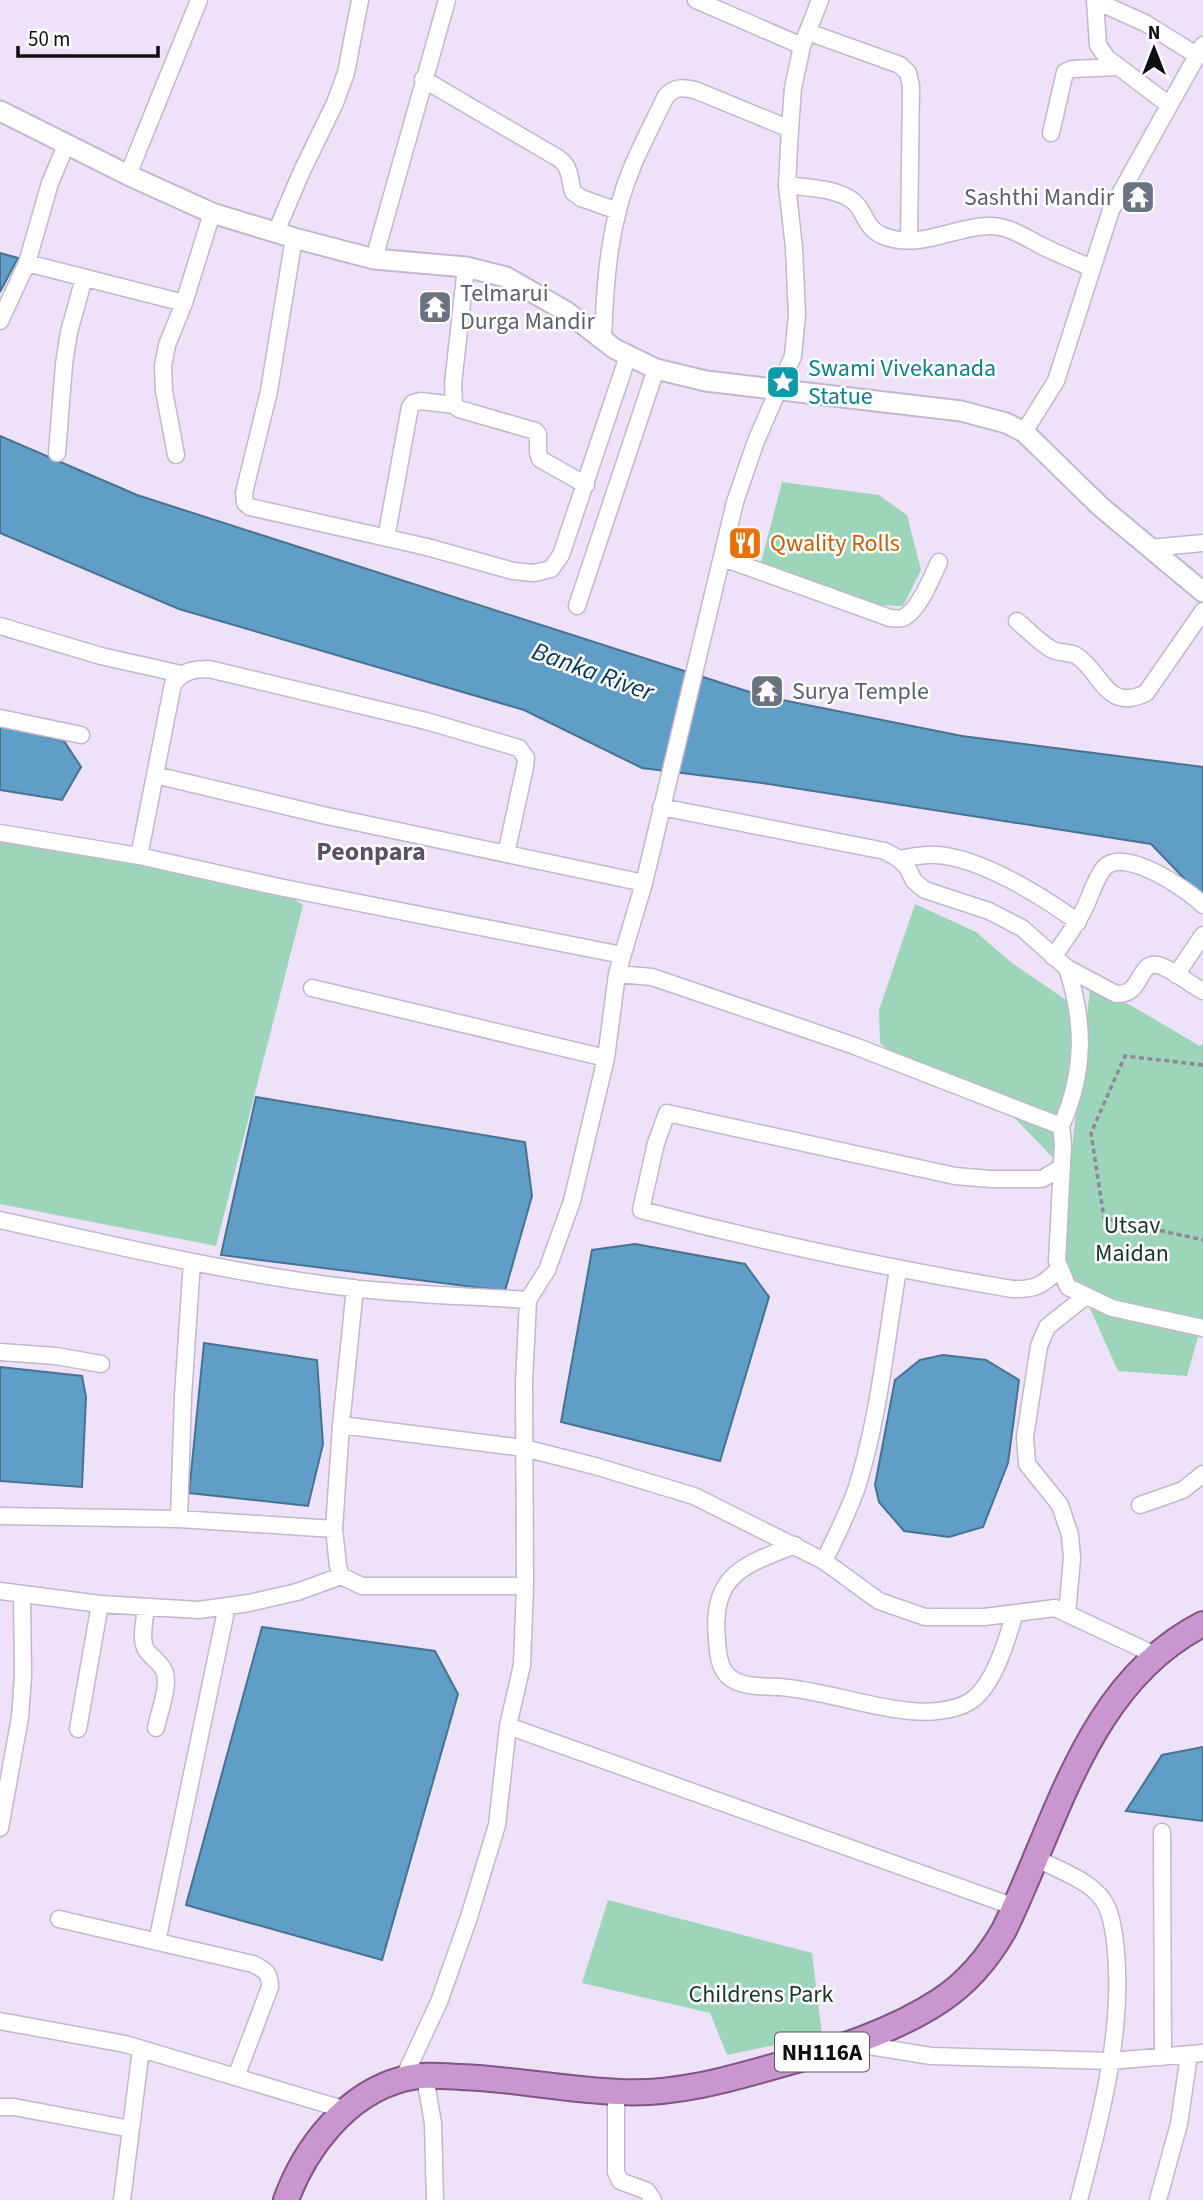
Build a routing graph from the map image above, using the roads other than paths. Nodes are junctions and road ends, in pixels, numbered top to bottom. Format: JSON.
{"nodes":[{"id":1,"x":199,"y":0,"type":"edge"},
{"id":2,"x":360,"y":0,"type":"edge"},
{"id":3,"x":447,"y":0,"type":"edge"},
{"id":4,"x":696,"y":0,"type":"edge"},
{"id":5,"x":820,"y":0,"type":"edge"},
{"id":6,"x":1096,"y":0,"type":"edge"},
{"id":7,"x":805,"y":39,"type":"junction"},
{"id":8,"x":1200,"y":51,"type":"edge"},
{"id":9,"x":1119,"y":67,"type":"junction"},
{"id":10,"x":424,"y":79,"type":"junction"},
{"id":11,"x":1169,"y":105,"type":"junction"},
{"id":12,"x":0,"y":111,"type":"edge"},
{"id":13,"x":790,"y":129,"type":"junction"},
{"id":14,"x":1051,"y":132,"type":"dead end"},
{"id":15,"x":66,"y":145,"type":"junction"},
{"id":16,"x":128,"y":176,"type":"junction"},
{"id":17,"x":787,"y":185,"type":"junction"},
{"id":18,"x":618,"y":211,"type":"junction"},
{"id":19,"x":212,"y":213,"type":"junction"},
{"id":20,"x":285,"y":235,"type":"junction"},
{"id":21,"x":909,"y":240,"type":"junction"},
{"id":22,"x":374,"y":258,"type":"junction"},
{"id":23,"x":27,"y":263,"type":"junction"},
{"id":24,"x":466,"y":267,"type":"junction"},
{"id":25,"x":1091,"y":268,"type":"junction"},
{"id":26,"x":84,"y":278,"type":"junction"},
{"id":27,"x":184,"y":303,"type":"junction"},
{"id":28,"x":0,"y":321,"type":"edge"},
{"id":29,"x":603,"y":340,"type":"junction"},
{"id":30,"x":628,"y":355,"type":"junction"},
{"id":31,"x":656,"y":369,"type":"junction"},
{"id":32,"x":779,"y":391,"type":"junction"},
{"id":33,"x":454,"y":405,"type":"junction"},
{"id":34,"x":1024,"y":432,"type":"junction"},
{"id":35,"x":57,"y":453,"type":"dead end"},
{"id":36,"x":176,"y":455,"type":"dead end"},
{"id":37,"x":586,"y":485,"type":"junction"},
{"id":38,"x":386,"y":538,"type":"junction"},
{"id":39,"x":1203,"y":543,"type":"edge"},
{"id":40,"x":1150,"y":548,"type":"junction"},
{"id":41,"x":723,"y":558,"type":"junction"},
{"id":42,"x":939,"y":562,"type":"dead end"},
{"id":43,"x":1203,"y":592,"type":"edge"},
{"id":44,"x":577,"y":606,"type":"dead end"},
{"id":45,"x":1203,"y":611,"type":"edge"},
{"id":46,"x":1017,"y":621,"type":"dead end"},
{"id":47,"x":0,"y":626,"type":"edge"},
{"id":48,"x":181,"y":674,"type":"junction"},
{"id":49,"x":0,"y":718,"type":"edge"},
{"id":50,"x":81,"y":735,"type":"dead end"},
{"id":51,"x":155,"y":775,"type":"junction"},
{"id":52,"x":661,"y":807,"type":"junction"},
{"id":53,"x":0,"y":833,"type":"edge"},
{"id":54,"x":506,"y":854,"type":"junction"},
{"id":55,"x":139,"y":856,"type":"junction"},
{"id":56,"x":900,"y":859,"type":"junction"},
{"id":57,"x":644,"y":883,"type":"junction"},
{"id":58,"x":1203,"y":905,"type":"edge"},
{"id":59,"x":1077,"y":922,"type":"junction"},
{"id":60,"x":1203,"y":935,"type":"edge"},
{"id":61,"x":622,"y":955,"type":"junction"},
{"id":62,"x":1053,"y":957,"type":"junction"},
{"id":63,"x":1067,"y":968,"type":"junction"},
{"id":64,"x":617,"y":974,"type":"junction"},
{"id":65,"x":1176,"y":975,"type":"junction"},
{"id":66,"x":312,"y":988,"type":"dead end"},
{"id":67,"x":1203,"y":991,"type":"edge"},
{"id":68,"x":606,"y":1058,"type":"junction"},
{"id":69,"x":1061,"y":1126,"type":"junction"},
{"id":70,"x":1062,"y":1167,"type":"junction"},
{"id":71,"x":0,"y":1220,"type":"edge"},
{"id":72,"x":192,"y":1262,"type":"junction"},
{"id":73,"x":1060,"y":1268,"type":"junction"},
{"id":74,"x":898,"y":1270,"type":"junction"},
{"id":75,"x":355,"y":1288,"type":"junction"},
{"id":76,"x":1086,"y":1296,"type":"junction"},
{"id":77,"x":528,"y":1300,"type":"junction"},
{"id":78,"x":1203,"y":1328,"type":"edge"},
{"id":79,"x":0,"y":1352,"type":"edge"},
{"id":80,"x":101,"y":1364,"type":"dead end"},
{"id":81,"x":341,"y":1425,"type":"junction"},
{"id":82,"x":524,"y":1448,"type":"junction"},
{"id":83,"x":1203,"y":1474,"type":"edge"},
{"id":84,"x":1140,"y":1505,"type":"dead end"},
{"id":85,"x":0,"y":1516,"type":"edge"},
{"id":86,"x":179,"y":1519,"type":"junction"},
{"id":87,"x":334,"y":1529,"type":"junction"},
{"id":88,"x":795,"y":1545,"type":"junction"},
{"id":89,"x":824,"y":1561,"type":"junction"},
{"id":90,"x":341,"y":1576,"type":"junction"},
{"id":91,"x":525,"y":1586,"type":"junction"},
{"id":92,"x":0,"y":1591,"type":"edge"},
{"id":93,"x":22,"y":1594,"type":"junction"},
{"id":94,"x":100,"y":1604,"type":"junction"},
{"id":95,"x":227,"y":1606,"type":"junction"},
{"id":96,"x":146,"y":1607,"type":"junction"},
{"id":97,"x":1015,"y":1613,"type":"junction"},
{"id":98,"x":1067,"y":1614,"type":"junction"},
{"id":99,"x":1203,"y":1624,"type":"edge"},
{"id":100,"x":1155,"y":1655,"type":"junction"},
{"id":101,"x":509,"y":1726,"type":"junction"},
{"id":102,"x":156,"y":1728,"type":"dead end"},
{"id":103,"x":78,"y":1729,"type":"dead end"},
{"id":104,"x":0,"y":1828,"type":"edge"},
{"id":105,"x":1162,"y":1832,"type":"dead end"},
{"id":106,"x":1035,"y":1858,"type":"junction"},
{"id":107,"x":1015,"y":1907,"type":"junction"},
{"id":108,"x":59,"y":1919,"type":"dead end"},
{"id":109,"x":158,"y":1942,"type":"junction"},
{"id":110,"x":0,"y":2021,"type":"edge"},
{"id":111,"x":850,"y":2043,"type":"junction"},
{"id":112,"x":141,"y":2049,"type":"junction"},
{"id":113,"x":1196,"y":2054,"type":"edge"},
{"id":114,"x":1163,"y":2057,"type":"junction"},
{"id":115,"x":1111,"y":2061,"type":"junction"},
{"id":116,"x":236,"y":2077,"type":"junction"},
{"id":117,"x":414,"y":2078,"type":"junction"},
{"id":118,"x":616,"y":2092,"type":"junction"},
{"id":119,"x":0,"y":2107,"type":"edge"},
{"id":120,"x":346,"y":2110,"type":"junction"},
{"id":121,"x":131,"y":2129,"type":"junction"},
{"id":122,"x":122,"y":2200,"type":"edge"},
{"id":123,"x":286,"y":2200,"type":"edge"},
{"id":124,"x":435,"y":2200,"type":"edge"},
{"id":125,"x":653,"y":2200,"type":"edge"},
{"id":126,"x":1079,"y":2200,"type":"edge"},
{"id":127,"x":1158,"y":2200,"type":"edge"}],
"edges":[{"from":1,"to":16,"type":"street"},
{"from":2,"to":20,"type":"street"},
{"from":3,"to":10,"type":"street"},
{"from":4,"to":7,"type":"street"},
{"from":5,"to":7,"type":"street"},
{"from":6,"to":8,"type":"street"},
{"from":6,"to":9,"type":"street"},
{"from":7,"to":13,"type":"street"},
{"from":7,"to":21,"type":"street"},
{"from":8,"to":11,"type":"street"},
{"from":9,"to":11,"type":"street"},
{"from":9,"to":14,"type":"street"},
{"from":10,"to":18,"type":"street"},
{"from":10,"to":22,"type":"street"},
{"from":11,"to":25,"type":"street"},
{"from":12,"to":15,"type":"street"},
{"from":13,"to":17,"type":"street"},
{"from":13,"to":18,"type":"street"},
{"from":15,"to":16,"type":"street"},
{"from":15,"to":23,"type":"street"},
{"from":16,"to":19,"type":"street"},
{"from":17,"to":21,"type":"street"},
{"from":17,"to":32,"type":"street"},
{"from":18,"to":29,"type":"street"},
{"from":19,"to":20,"type":"street"},
{"from":19,"to":27,"type":"street"},
{"from":20,"to":22,"type":"street"},
{"from":20,"to":38,"type":"street"},
{"from":21,"to":25,"type":"street"},
{"from":22,"to":24,"type":"street"},
{"from":23,"to":26,"type":"street"},
{"from":23,"to":28,"type":"street"},
{"from":24,"to":29,"type":"street"},
{"from":24,"to":33,"type":"street"},
{"from":25,"to":34,"type":"street"},
{"from":26,"to":27,"type":"street"},
{"from":26,"to":35,"type":"street"},
{"from":27,"to":36,"type":"street"},
{"from":29,"to":30,"type":"street"},
{"from":30,"to":31,"type":"street"},
{"from":30,"to":37,"type":"street"},
{"from":31,"to":32,"type":"street"},
{"from":31,"to":44,"type":"street"},
{"from":32,"to":34,"type":"street"},
{"from":32,"to":41,"type":"street"},
{"from":33,"to":37,"type":"street"},
{"from":33,"to":38,"type":"street"},
{"from":34,"to":40,"type":"street"},
{"from":37,"to":38,"type":"street"},
{"from":39,"to":40,"type":"street"},
{"from":40,"to":43,"type":"street"},
{"from":41,"to":42,"type":"street"},
{"from":41,"to":52,"type":"street"},
{"from":45,"to":46,"type":"street"},
{"from":47,"to":48,"type":"street"},
{"from":48,"to":51,"type":"street"},
{"from":48,"to":54,"type":"street"},
{"from":49,"to":50,"type":"street"},
{"from":51,"to":54,"type":"street"},
{"from":51,"to":55,"type":"street"},
{"from":52,"to":56,"type":"street"},
{"from":52,"to":57,"type":"street"},
{"from":53,"to":55,"type":"street"},
{"from":54,"to":57,"type":"street"},
{"from":55,"to":61,"type":"street"},
{"from":56,"to":59,"type":"street"},
{"from":56,"to":62,"type":"street"},
{"from":57,"to":61,"type":"street"},
{"from":58,"to":59,"type":"street"},
{"from":59,"to":62,"type":"street"},
{"from":60,"to":65,"type":"street"},
{"from":61,"to":64,"type":"street"},
{"from":62,"to":63,"type":"street"},
{"from":63,"to":65,"type":"street"},
{"from":63,"to":69,"type":"street"},
{"from":64,"to":68,"type":"street"},
{"from":64,"to":69,"type":"street"},
{"from":65,"to":67,"type":"street"},
{"from":66,"to":68,"type":"street"},
{"from":68,"to":77,"type":"street"},
{"from":69,"to":70,"type":"street"},
{"from":70,"to":73,"type":"street"},
{"from":70,"to":74,"type":"street"},
{"from":71,"to":72,"type":"street"},
{"from":72,"to":75,"type":"street"},
{"from":72,"to":86,"type":"street"},
{"from":73,"to":74,"type":"street"},
{"from":73,"to":76,"type":"street"},
{"from":74,"to":89,"type":"street"},
{"from":75,"to":77,"type":"street"},
{"from":75,"to":81,"type":"street"},
{"from":76,"to":78,"type":"street"},
{"from":76,"to":98,"type":"street"},
{"from":77,"to":82,"type":"street"},
{"from":79,"to":80,"type":"street"},
{"from":81,"to":82,"type":"street"},
{"from":81,"to":87,"type":"street"},
{"from":82,"to":88,"type":"street"},
{"from":82,"to":91,"type":"street"},
{"from":83,"to":84,"type":"street"},
{"from":85,"to":86,"type":"street"},
{"from":86,"to":87,"type":"street"},
{"from":87,"to":90,"type":"street"},
{"from":88,"to":89,"type":"street"},
{"from":88,"to":97,"type":"street"},
{"from":89,"to":97,"type":"street"},
{"from":90,"to":91,"type":"street"},
{"from":90,"to":95,"type":"street"},
{"from":91,"to":101,"type":"street"},
{"from":92,"to":93,"type":"street"},
{"from":93,"to":94,"type":"street"},
{"from":93,"to":104,"type":"street"},
{"from":94,"to":96,"type":"street"},
{"from":94,"to":103,"type":"street"},
{"from":95,"to":96,"type":"street"},
{"from":95,"to":109,"type":"street"},
{"from":96,"to":102,"type":"street"},
{"from":97,"to":98,"type":"street"},
{"from":98,"to":100,"type":"street"},
{"from":99,"to":100,"type":"highway","number":"NH116A"},
{"from":100,"to":106,"type":"highway","number":"NH116A"},
{"from":101,"to":107,"type":"street"},
{"from":101,"to":117,"type":"street"},
{"from":105,"to":114,"type":"street"},
{"from":106,"to":107,"type":"highway","number":"NH116A"},
{"from":106,"to":115,"type":"street"},
{"from":107,"to":111,"type":"highway","number":"NH116A"},
{"from":108,"to":109,"type":"street"},
{"from":109,"to":116,"type":"street"},
{"from":110,"to":112,"type":"street"},
{"from":111,"to":115,"type":"street"},
{"from":111,"to":118,"type":"highway","number":"NH116A"},
{"from":112,"to":116,"type":"street"},
{"from":112,"to":121,"type":"street"},
{"from":113,"to":114,"type":"street"},
{"from":113,"to":127,"type":"street"},
{"from":114,"to":115,"type":"street"},
{"from":115,"to":126,"type":"street"},
{"from":116,"to":120,"type":"street"},
{"from":117,"to":118,"type":"highway","number":"NH116A"},
{"from":117,"to":120,"type":"highway","number":"NH116A"},
{"from":117,"to":124,"type":"street"},
{"from":118,"to":125,"type":"street"},
{"from":119,"to":121,"type":"street"},
{"from":120,"to":123,"type":"highway","number":"NH116A"},
{"from":121,"to":122,"type":"street"}]}
